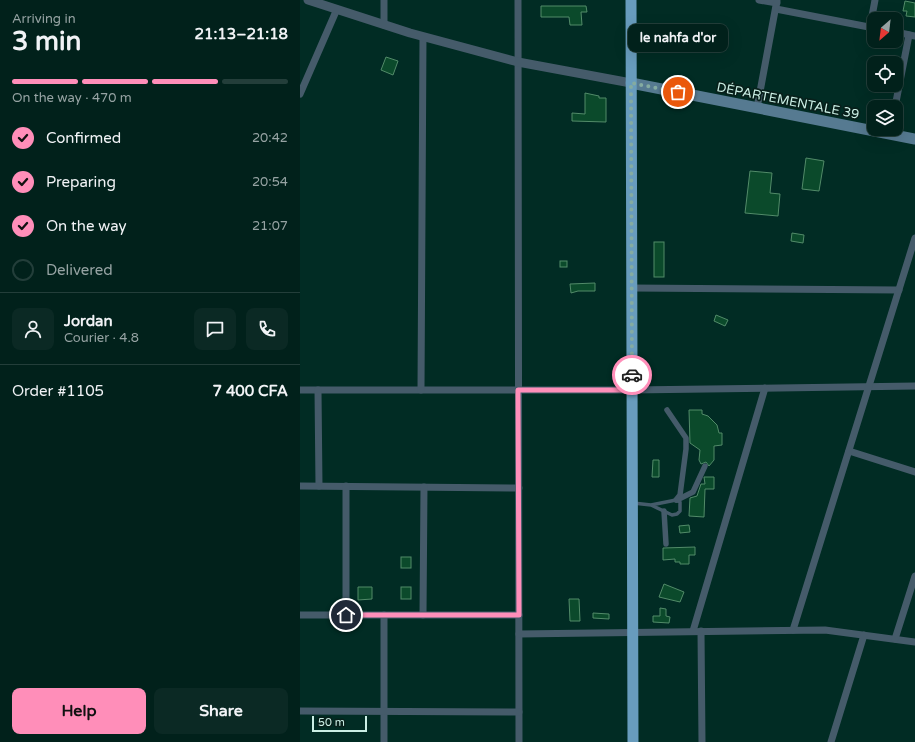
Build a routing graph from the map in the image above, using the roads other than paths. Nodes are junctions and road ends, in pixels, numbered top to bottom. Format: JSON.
{"nodes":[{"id":1,"x":308,"y":0,"type":"edge"},
{"id":2,"x":384,"y":0,"type":"edge"},
{"id":3,"x":518,"y":0,"type":"edge"},
{"id":4,"x":631,"y":0,"type":"edge"},
{"id":5,"x":759,"y":0,"type":"edge"},
{"id":6,"x":875,"y":0,"type":"edge"},
{"id":7,"x":777,"y":4,"type":"edge"},
{"id":8,"x":336,"y":9,"type":"junction"},
{"id":9,"x":874,"y":12,"type":"edge"},
{"id":10,"x":384,"y":25,"type":"junction"},
{"id":11,"x":867,"y":27,"type":"edge"},
{"id":12,"x":912,"y":35,"type":"edge"},
{"id":13,"x":423,"y":37,"type":"junction"},
{"id":14,"x":518,"y":62,"type":"junction"},
{"id":15,"x":631,"y":83,"type":"junction"},
{"id":16,"x":300,"y":94,"type":"edge"},
{"id":17,"x":897,"y":100,"type":"edge"},
{"id":18,"x":757,"y":108,"type":"junction"},
{"id":19,"x":867,"y":128,"type":"edge"},
{"id":20,"x":903,"y":136,"type":"edge"},
{"id":21,"x":915,"y":139,"type":"edge"},
{"id":22,"x":915,"y":238,"type":"edge"},
{"id":23,"x":632,"y":288,"type":"junction"},
{"id":24,"x":899,"y":290,"type":"junction"},
{"id":25,"x":915,"y":386,"type":"edge"},
{"id":26,"x":869,"y":387,"type":"junction"},
{"id":27,"x":765,"y":388,"type":"junction"},
{"id":28,"x":300,"y":390,"type":"edge"},
{"id":29,"x":318,"y":390,"type":"junction"},
{"id":30,"x":421,"y":390,"type":"junction"},
{"id":31,"x":518,"y":390,"type":"junction"},
{"id":32,"x":632,"y":390,"type":"junction"},
{"id":33,"x":667,"y":410,"type":"dead end"},
{"id":34,"x":849,"y":451,"type":"junction"},
{"id":35,"x":705,"y":466,"type":"dead end"},
{"id":36,"x":915,"y":472,"type":"edge"},
{"id":37,"x":300,"y":486,"type":"edge"},
{"id":38,"x":319,"y":486,"type":"junction"},
{"id":39,"x":346,"y":486,"type":"junction"},
{"id":40,"x":424,"y":487,"type":"junction"},
{"id":41,"x":519,"y":488,"type":"junction"},
{"id":42,"x":676,"y":500,"type":"junction"},
{"id":43,"x":632,"y":503,"type":"junction"},
{"id":44,"x":651,"y":505,"type":"junction"},
{"id":45,"x":664,"y":510,"type":"junction"},
{"id":46,"x":666,"y":544,"type":"dead end"},
{"id":47,"x":915,"y":576,"type":"edge"},
{"id":48,"x":300,"y":615,"type":"edge"},
{"id":49,"x":346,"y":615,"type":"junction"},
{"id":50,"x":384,"y":615,"type":"junction"},
{"id":51,"x":424,"y":615,"type":"junction"},
{"id":52,"x":519,"y":615,"type":"junction"},
{"id":53,"x":793,"y":630,"type":"junction"},
{"id":54,"x":693,"y":631,"type":"junction"},
{"id":55,"x":701,"y":631,"type":"junction"},
{"id":56,"x":633,"y":632,"type":"junction"},
{"id":57,"x":519,"y":634,"type":"junction"},
{"id":58,"x":864,"y":635,"type":"junction"},
{"id":59,"x":895,"y":639,"type":"junction"},
{"id":60,"x":915,"y":642,"type":"edge"},
{"id":61,"x":300,"y":711,"type":"edge"},
{"id":62,"x":384,"y":712,"type":"junction"},
{"id":63,"x":519,"y":712,"type":"junction"},
{"id":64,"x":384,"y":742,"type":"edge"},
{"id":65,"x":519,"y":742,"type":"edge"},
{"id":66,"x":633,"y":742,"type":"edge"},
{"id":67,"x":702,"y":742,"type":"edge"},
{"id":68,"x":831,"y":742,"type":"edge"}],
"edges":[{"from":1,"to":8,"type":"street"},
{"from":2,"to":10,"type":"street"},
{"from":3,"to":14,"type":"street"},
{"from":4,"to":15,"type":"highway"},
{"from":5,"to":7,"type":"street"},
{"from":6,"to":9,"type":"street"},
{"from":7,"to":11,"type":"street"},
{"from":7,"to":18,"type":"street"},
{"from":8,"to":10,"type":"street"},
{"from":8,"to":16,"type":"street"},
{"from":10,"to":13,"type":"street"},
{"from":12,"to":17,"type":"street"},
{"from":13,"to":14,"type":"street"},
{"from":13,"to":30,"type":"street"},
{"from":14,"to":15,"type":"street"},
{"from":14,"to":31,"type":"street"},
{"from":15,"to":18,"type":"main road","name":"DÉPARTEMENTALE 39"},
{"from":15,"to":23,"type":"highway"},
{"from":18,"to":19,"type":"main road","name":"DÉPARTEMENTALE 39"},
{"from":20,"to":21,"type":"main road","name":"DÉPARTEMENTALE 39"},
{"from":22,"to":24,"type":"street"},
{"from":23,"to":24,"type":"street"},
{"from":23,"to":32,"type":"highway"},
{"from":24,"to":26,"type":"street"},
{"from":25,"to":26,"type":"street"},
{"from":26,"to":27,"type":"street"},
{"from":26,"to":34,"type":"street"},
{"from":27,"to":32,"type":"street"},
{"from":27,"to":54,"type":"street"},
{"from":28,"to":29,"type":"street"},
{"from":29,"to":30,"type":"street"},
{"from":29,"to":38,"type":"street"},
{"from":30,"to":31,"type":"street"},
{"from":31,"to":32,"type":"street"},
{"from":31,"to":41,"type":"street"},
{"from":32,"to":43,"type":"highway"},
{"from":33,"to":42,"type":"street"},
{"from":34,"to":36,"type":"street"},
{"from":34,"to":53,"type":"street"},
{"from":35,"to":42,"type":"street"},
{"from":37,"to":38,"type":"street"},
{"from":38,"to":39,"type":"street"},
{"from":39,"to":40,"type":"street"},
{"from":39,"to":49,"type":"street"},
{"from":40,"to":41,"type":"street"},
{"from":40,"to":51,"type":"street"},
{"from":41,"to":52,"type":"street"},
{"from":42,"to":44,"type":"lane"},
{"from":42,"to":45,"type":"lane"},
{"from":43,"to":44,"type":"lane"},
{"from":43,"to":56,"type":"highway"},
{"from":44,"to":45,"type":"lane"},
{"from":45,"to":46,"type":"street"},
{"from":47,"to":59,"type":"street"},
{"from":48,"to":49,"type":"street"},
{"from":49,"to":50,"type":"street"},
{"from":50,"to":51,"type":"street"},
{"from":50,"to":62,"type":"street"},
{"from":51,"to":52,"type":"street"},
{"from":52,"to":57,"type":"street"},
{"from":53,"to":55,"type":"street"},
{"from":53,"to":58,"type":"street"},
{"from":54,"to":55,"type":"street"},
{"from":54,"to":56,"type":"street"},
{"from":55,"to":67,"type":"street"},
{"from":56,"to":57,"type":"street"},
{"from":56,"to":66,"type":"highway"},
{"from":57,"to":63,"type":"street"},
{"from":58,"to":59,"type":"street"},
{"from":58,"to":68,"type":"street"},
{"from":59,"to":60,"type":"street"},
{"from":61,"to":62,"type":"street"},
{"from":62,"to":63,"type":"street"},
{"from":62,"to":64,"type":"street"},
{"from":63,"to":65,"type":"street"}]}
